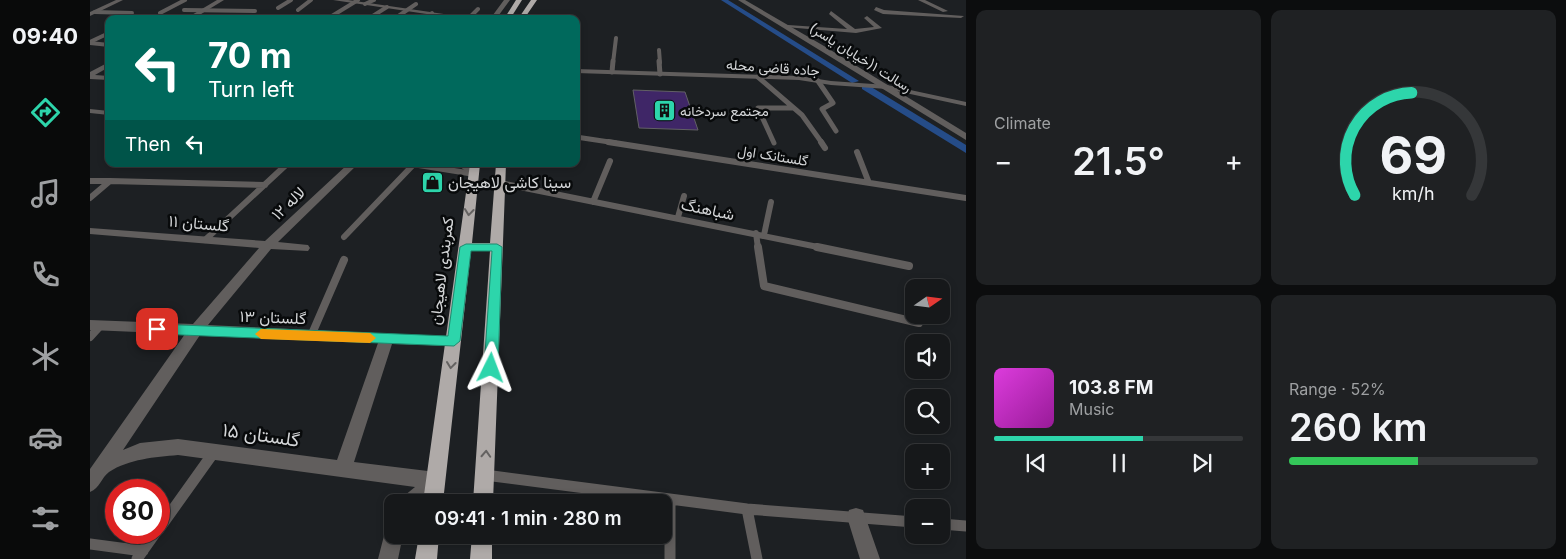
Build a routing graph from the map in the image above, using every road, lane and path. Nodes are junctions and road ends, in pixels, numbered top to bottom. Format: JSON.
{"nodes":[{"id":1,"x":120,"y":0,"type":"edge"},
{"id":2,"x":185,"y":0,"type":"edge"},
{"id":3,"x":221,"y":0,"type":"edge"},
{"id":4,"x":291,"y":0,"type":"edge"},
{"id":5,"x":311,"y":0,"type":"edge"},
{"id":6,"x":336,"y":0,"type":"edge"},
{"id":7,"x":374,"y":0,"type":"edge"},
{"id":8,"x":508,"y":0,"type":"edge"},
{"id":9,"x":519,"y":0,"type":"edge"},
{"id":10,"x":534,"y":0,"type":"edge"},
{"id":11,"x":741,"y":0,"type":"edge"},
{"id":12,"x":921,"y":0,"type":"edge"},
{"id":13,"x":355,"y":1,"type":"edge"},
{"id":14,"x":365,"y":4,"type":"junction"},
{"id":15,"x":416,"y":4,"type":"dead end"},
{"id":16,"x":387,"y":7,"type":"junction"},
{"id":17,"x":278,"y":8,"type":"dead end"},
{"id":18,"x":876,"y":8,"type":"dead end"},
{"id":19,"x":478,"y":9,"type":"dead end"},
{"id":20,"x":184,"y":10,"type":"dead end"},
{"id":21,"x":298,"y":10,"type":"dead end"},
{"id":22,"x":407,"y":10,"type":"junction"},
{"id":23,"x":202,"y":11,"type":"junction"},
{"id":24,"x":255,"y":11,"type":"dead end"},
{"id":25,"x":92,"y":13,"type":"edge"},
{"id":26,"x":132,"y":13,"type":"dead end"},
{"id":27,"x":160,"y":13,"type":"dead end"},
{"id":28,"x":432,"y":13,"type":"junction"},
{"id":29,"x":831,"y":13,"type":"dead end"},
{"id":30,"x":195,"y":15,"type":"edge"},
{"id":31,"x":333,"y":15,"type":"edge"},
{"id":32,"x":374,"y":15,"type":"edge"},
{"id":33,"x":400,"y":15,"type":"edge"},
{"id":34,"x":430,"y":15,"type":"edge"},
{"id":35,"x":448,"y":15,"type":"edge"},
{"id":36,"x":474,"y":15,"type":"edge"},
{"id":37,"x":496,"y":15,"type":"edge"},
{"id":38,"x":510,"y":15,"type":"edge"},
{"id":39,"x":525,"y":15,"type":"edge"},
{"id":40,"x":963,"y":17,"type":"edge"},
{"id":41,"x":867,"y":18,"type":"dead end"},
{"id":42,"x":788,"y":27,"type":"junction"},
{"id":43,"x":853,"y":31,"type":"junction"},
{"id":44,"x":105,"y":35,"type":"edge"},
{"id":45,"x":616,"y":38,"type":"dead end"},
{"id":46,"x":90,"y":43,"type":"edge"},
{"id":47,"x":105,"y":44,"type":"edge"},
{"id":48,"x":659,"y":50,"type":"dead end"},
{"id":49,"x":105,"y":67,"type":"edge"},
{"id":50,"x":580,"y":71,"type":"edge"},
{"id":51,"x":612,"y":72,"type":"junction"},
{"id":52,"x":660,"y":74,"type":"junction"},
{"id":53,"x":90,"y":76,"type":"edge"},
{"id":54,"x":758,"y":77,"type":"junction"},
{"id":55,"x":105,"y":78,"type":"edge"},
{"id":56,"x":818,"y":81,"type":"junction"},
{"id":57,"x":887,"y":87,"type":"junction"},
{"id":58,"x":966,"y":104,"type":"edge"},
{"id":59,"x":792,"y":108,"type":"junction"},
{"id":60,"x":90,"y":111,"type":"edge"},
{"id":61,"x":105,"y":113,"type":"edge"},
{"id":62,"x":836,"y":130,"type":"dead end"},
{"id":63,"x":580,"y":138,"type":"edge"},
{"id":64,"x":966,"y":138,"type":"edge"},
{"id":65,"x":774,"y":143,"type":"dead end"},
{"id":66,"x":825,"y":148,"type":"dead end"},
{"id":67,"x":857,"y":152,"type":"dead end"},
{"id":68,"x":610,"y":161,"type":"dead end"},
{"id":69,"x":284,"y":167,"type":"edge"},
{"id":70,"x":349,"y":167,"type":"edge"},
{"id":71,"x":410,"y":167,"type":"edge"},
{"id":72,"x":450,"y":167,"type":"edge"},
{"id":73,"x":501,"y":167,"type":"edge"},
{"id":74,"x":474,"y":169,"type":"edge"},
{"id":75,"x":90,"y":181,"type":"edge"},
{"id":76,"x":110,"y":181,"type":"junction"},
{"id":77,"x":500,"y":183,"type":"junction"},
{"id":78,"x":868,"y":183,"type":"junction"},
{"id":79,"x":265,"y":185,"type":"junction"},
{"id":80,"x":684,"y":196,"type":"dead end"},
{"id":81,"x":90,"y":198,"type":"edge"},
{"id":82,"x":966,"y":198,"type":"edge"},
{"id":83,"x":593,"y":202,"type":"junction"},
{"id":84,"x":770,"y":202,"type":"dead end"},
{"id":85,"x":678,"y":217,"type":"junction"},
{"id":86,"x":90,"y":231,"type":"edge"},
{"id":87,"x":760,"y":234,"type":"junction"},
{"id":88,"x":344,"y":237,"type":"dead end"},
{"id":89,"x":205,"y":240,"type":"junction"},
{"id":90,"x":268,"y":245,"type":"junction"},
{"id":91,"x":466,"y":247,"type":"junction"},
{"id":92,"x":497,"y":247,"type":"junction"},
{"id":93,"x":304,"y":248,"type":"dead end"},
{"id":94,"x":344,"y":260,"type":"dead end"},
{"id":95,"x":909,"y":266,"type":"dead end"},
{"id":96,"x":905,"y":319,"type":"edge"},
{"id":97,"x":95,"y":325,"type":"edge"},
{"id":98,"x":195,"y":331,"type":"junction"},
{"id":99,"x":311,"y":336,"type":"junction"},
{"id":100,"x":90,"y":337,"type":"edge"},
{"id":101,"x":386,"y":339,"type":"junction"},
{"id":102,"x":454,"y":341,"type":"junction"},
{"id":103,"x":215,"y":450,"type":"junction"},
{"id":104,"x":102,"y":466,"type":"junction"},
{"id":105,"x":343,"y":468,"type":"junction"},
{"id":106,"x":484,"y":475,"type":"junction"},
{"id":107,"x":436,"y":481,"type":"junction"},
{"id":108,"x":90,"y":482,"type":"edge"},
{"id":109,"x":420,"y":494,"type":"edge"},
{"id":110,"x":434,"y":494,"type":"edge"},
{"id":111,"x":483,"y":494,"type":"edge"},
{"id":112,"x":631,"y":494,"type":"edge"},
{"id":113,"x":672,"y":499,"type":"edge"},
{"id":114,"x":747,"y":509,"type":"junction"},
{"id":115,"x":170,"y":513,"type":"edge"},
{"id":116,"x":856,"y":517,"type":"junction"},
{"id":117,"x":905,"y":521,"type":"edge"},
{"id":118,"x":950,"y":525,"type":"edge"},
{"id":119,"x":966,"y":526,"type":"edge"},
{"id":120,"x":90,"y":544,"type":"edge"},
{"id":121,"x":148,"y":544,"type":"edge"},
{"id":122,"x":390,"y":544,"type":"edge"},
{"id":123,"x":428,"y":544,"type":"edge"},
{"id":124,"x":481,"y":544,"type":"edge"},
{"id":125,"x":670,"y":544,"type":"edge"},
{"id":126,"x":140,"y":555,"type":"edge"},
{"id":127,"x":388,"y":559,"type":"edge"},
{"id":128,"x":426,"y":559,"type":"edge"},
{"id":129,"x":480,"y":559,"type":"edge"},
{"id":130,"x":670,"y":559,"type":"edge"},
{"id":131,"x":757,"y":559,"type":"edge"},
{"id":132,"x":870,"y":559,"type":"edge"}],
"edges":[{"from":1,"to":25,"type":"street"},
{"from":2,"to":27,"type":"lane"},
{"from":3,"to":23,"type":"street"},
{"from":4,"to":17,"type":"lane"},
{"from":5,"to":21,"type":"lane"},
{"from":6,"to":13,"type":"street"},
{"from":7,"to":14,"type":"lane"},
{"from":8,"to":37,"type":"street"},
{"from":9,"to":38,"type":"highway"},
{"from":10,"to":39,"type":"highway"},
{"from":11,"to":42,"type":"street","name":"رسالت ۱(خیابان یاسر)"},
{"from":12,"to":40,"type":"street"},
{"from":13,"to":14,"type":"street"},
{"from":13,"to":31,"type":"lane"},
{"from":14,"to":16,"type":"street"},
{"from":15,"to":22,"type":"lane"},
{"from":16,"to":22,"type":"street"},
{"from":16,"to":32,"type":"lane"},
{"from":18,"to":40,"type":"street"},
{"from":19,"to":36,"type":"lane"},
{"from":20,"to":23,"type":"lane"},
{"from":22,"to":28,"type":"street"},
{"from":22,"to":33,"type":"lane"},
{"from":23,"to":24,"type":"lane"},
{"from":23,"to":30,"type":"street"},
{"from":25,"to":26,"type":"lane"},
{"from":28,"to":34,"type":"lane"},
{"from":28,"to":35,"type":"street"},
{"from":29,"to":43,"type":"street"},
{"from":41,"to":43,"type":"street"},
{"from":42,"to":43,"type":"street"},
{"from":42,"to":57,"type":"street","name":"رسالت ۱(خیابان یاسر)"},
{"from":44,"to":46,"type":"lane"},
{"from":45,"to":51,"type":"lane"},
{"from":46,"to":47,"type":"street"},
{"from":48,"to":52,"type":"lane"},
{"from":49,"to":53,"type":"street"},
{"from":50,"to":51,"type":"street","name":"جاده قاضی محله"},
{"from":51,"to":52,"type":"street","name":"جاده قاضی محله"},
{"from":52,"to":54,"type":"street","name":"جاده قاضی محله"},
{"from":53,"to":55,"type":"street"},
{"from":54,"to":56,"type":"street","name":"جاده قاضی محله"},
{"from":54,"to":59,"type":"lane"},
{"from":56,"to":57,"type":"street","name":"جاده قاضی محله"},
{"from":56,"to":62,"type":"lane"},
{"from":57,"to":58,"type":"street","name":"جاده قاضی محله"},
{"from":57,"to":64,"type":"street","name":"رسالت ۱(خیابان یاسر)"},
{"from":59,"to":65,"type":"lane"},
{"from":59,"to":66,"type":"lane"},
{"from":60,"to":61,"type":"street"},
{"from":63,"to":78,"type":"lane","name":"گلستانک اول"},
{"from":67,"to":78,"type":"lane"},
{"from":68,"to":83,"type":"lane"},
{"from":69,"to":79,"type":"lane"},
{"from":70,"to":90,"type":"street","name":"لاله ۱۲"},
{"from":71,"to":88,"type":"lane"},
{"from":72,"to":74,"type":"street"},
{"from":73,"to":77,"type":"highway"},
{"from":74,"to":91,"type":"highway","name":"کمربندی لاهیجان","one_way":true},
{"from":75,"to":76,"type":"lane"},
{"from":76,"to":79,"type":"lane"},
{"from":76,"to":81,"type":"lane"},
{"from":77,"to":83,"type":"lane","name":"شباهنگ"},
{"from":77,"to":92,"type":"highway"},
{"from":78,"to":82,"type":"lane","name":"گلستانک اول"},
{"from":79,"to":89,"type":"lane"},
{"from":80,"to":85,"type":"lane"},
{"from":83,"to":85,"type":"lane","name":"شباهنگ"},
{"from":84,"to":87,"type":"lane"},
{"from":85,"to":87,"type":"lane","name":"شباهنگ"},
{"from":86,"to":89,"type":"street","name":"گلستان ۱۱"},
{"from":87,"to":95,"type":"lane","name":"شباهنگ"},
{"from":87,"to":96,"type":"lane"},
{"from":89,"to":90,"type":"street","name":"گلستان ۱۱"},
{"from":90,"to":93,"type":"street","name":"گلستان ۱۱"},
{"from":90,"to":98,"type":"street","name":"لاله ۱۲"},
{"from":91,"to":92,"type":"highway"},
{"from":91,"to":102,"type":"highway","name":"کمربندی لاهیجان"},
{"from":106,"to":92,"type":"highway","one_way":true},
{"from":94,"to":99,"type":"lane"},
{"from":97,"to":98,"type":"street","name":"گلستان ۱۳"},
{"from":97,"to":100,"type":"lane"},
{"from":98,"to":99,"type":"street","name":"گلستان ۱۳"},
{"from":98,"to":104,"type":"street","name":"لاله ۱۲"},
{"from":99,"to":101,"type":"street","name":"گلستان ۱۳"},
{"from":101,"to":102,"type":"street","name":"گلستان ۱۳"},
{"from":101,"to":105,"type":"street"},
{"from":102,"to":107,"type":"highway","name":"کمربندی لاهیجان","one_way":true},
{"from":103,"to":104,"type":"street","name":"گلستان ۱۵"},
{"from":103,"to":105,"type":"street","name":"گلستان ۱۵"},
{"from":103,"to":115,"type":"lane"},
{"from":104,"to":108,"type":"street"},
{"from":105,"to":107,"type":"street","name":"گلستان ۱۵"},
{"from":106,"to":111,"type":"highway"},
{"from":106,"to":112,"type":"lane"},
{"from":107,"to":109,"type":"street"},
{"from":107,"to":110,"type":"highway","name":"کمربندی لاهیجان"},
{"from":113,"to":114,"type":"lane"},
{"from":114,"to":116,"type":"lane"},
{"from":114,"to":131,"type":"lane"},
{"from":116,"to":117,"type":"lane"},
{"from":116,"to":132,"type":"street"},
{"from":118,"to":119,"type":"lane"},
{"from":120,"to":126,"type":"lane"},
{"from":121,"to":126,"type":"lane"},
{"from":122,"to":127,"type":"street"},
{"from":123,"to":128,"type":"highway"},
{"from":124,"to":129,"type":"highway"},
{"from":125,"to":130,"type":"lane"}]}
